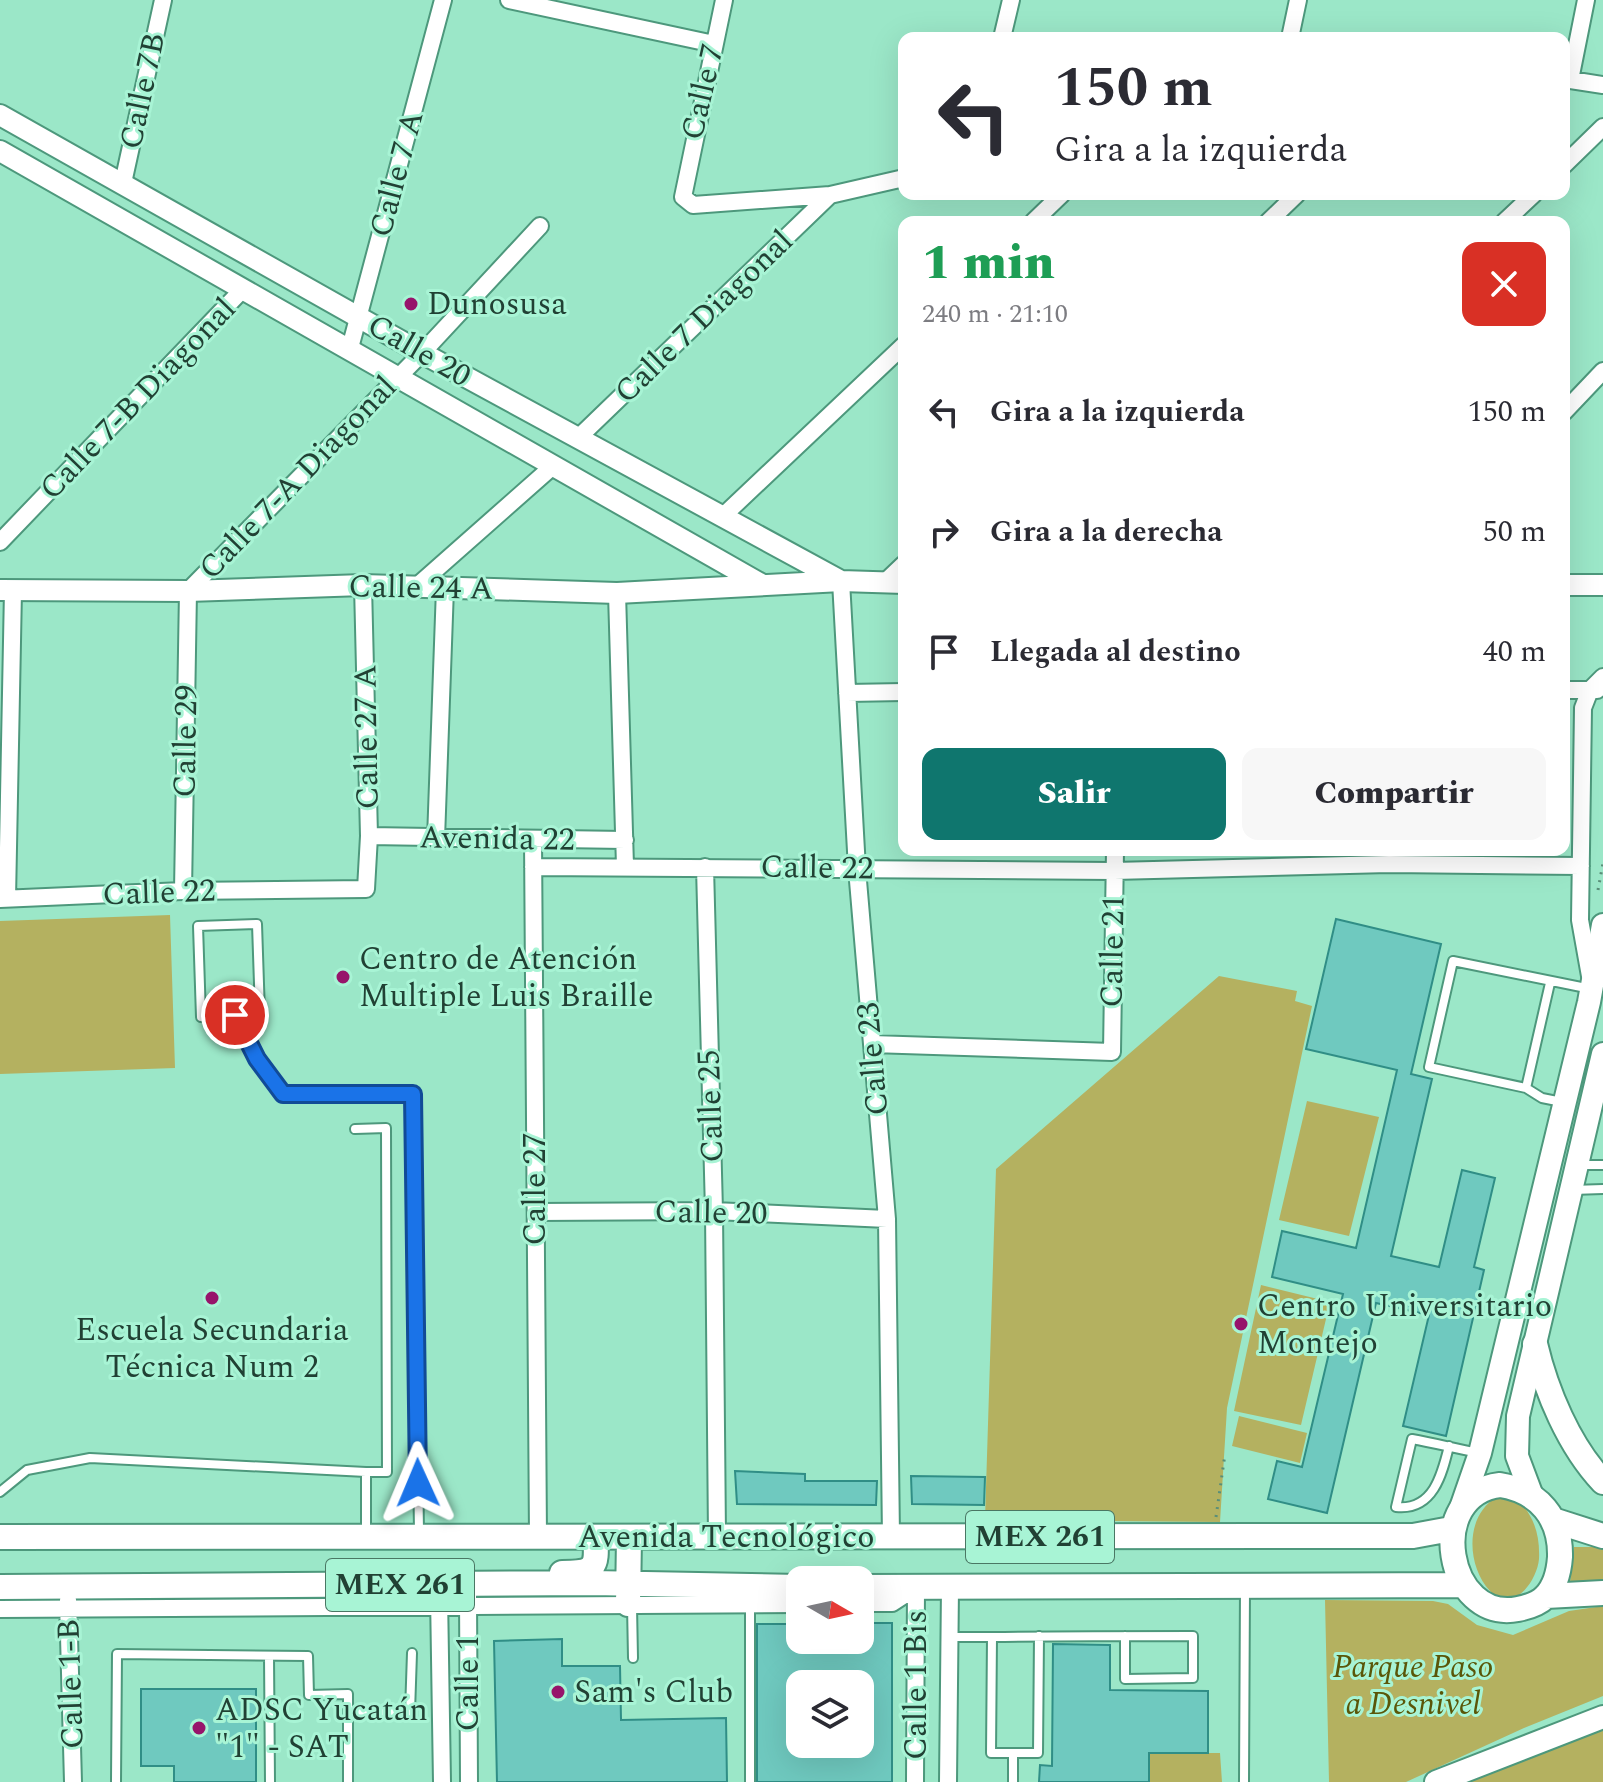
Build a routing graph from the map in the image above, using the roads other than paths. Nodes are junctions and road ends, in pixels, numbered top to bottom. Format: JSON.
{"nodes":[{"id":1,"x":163,"y":0,"type":"edge"},
{"id":2,"x":443,"y":0,"type":"edge"},
{"id":3,"x":509,"y":0,"type":"edge"},
{"id":4,"x":724,"y":0,"type":"edge"},
{"id":5,"x":1011,"y":0,"type":"edge"},
{"id":6,"x":1298,"y":0,"type":"edge"},
{"id":7,"x":1586,"y":0,"type":"edge"},
{"id":8,"x":1003,"y":32,"type":"edge"},
{"id":9,"x":1291,"y":32,"type":"edge"},
{"id":10,"x":714,"y":44,"type":"junction"},
{"id":11,"x":1570,"y":67,"type":"edge"},
{"id":12,"x":1570,"y":80,"type":"edge"},
{"id":13,"x":1603,"y":85,"type":"edge"},
{"id":14,"x":0,"y":115,"type":"edge"},
{"id":15,"x":1603,"y":127,"type":"edge"},
{"id":16,"x":0,"y":151,"type":"edge"},
{"id":17,"x":1570,"y":159,"type":"edge"},
{"id":18,"x":898,"y":179,"type":"edge"},
{"id":19,"x":123,"y":183,"type":"junction"},
{"id":20,"x":830,"y":195,"type":"junction"},
{"id":21,"x":1056,"y":200,"type":"edge"},
{"id":22,"x":1291,"y":200,"type":"edge"},
{"id":23,"x":1527,"y":200,"type":"edge"},
{"id":24,"x":1039,"y":216,"type":"edge"},
{"id":25,"x":1274,"y":216,"type":"edge"},
{"id":26,"x":1510,"y":216,"type":"edge"},
{"id":27,"x":540,"y":226,"type":"dead end"},
{"id":28,"x":243,"y":289,"type":"junction"},
{"id":29,"x":360,"y":317,"type":"junction"},
{"id":30,"x":350,"y":348,"type":"junction"},
{"id":31,"x":898,"y":351,"type":"edge"},
{"id":32,"x":422,"y":353,"type":"junction"},
{"id":33,"x":1603,"y":371,"type":"edge"},
{"id":34,"x":398,"y":374,"type":"junction"},
{"id":35,"x":1570,"y":406,"type":"edge"},
{"id":36,"x":577,"y":439,"type":"junction"},
{"id":37,"x":553,"y":466,"type":"junction"},
{"id":38,"x":722,"y":517,"type":"junction"},
{"id":39,"x":0,"y":542,"type":"edge"},
{"id":40,"x":841,"y":581,"type":"junction"},
{"id":41,"x":894,"y":583,"type":"edge"},
{"id":42,"x":363,"y":585,"type":"junction"},
{"id":43,"x":762,"y":585,"type":"junction"},
{"id":44,"x":1570,"y":585,"type":"edge"},
{"id":45,"x":1603,"y":585,"type":"edge"},
{"id":46,"x":416,"y":587,"type":"junction"},
{"id":47,"x":445,"y":588,"type":"junction"},
{"id":48,"x":6,"y":590,"type":"edge"},
{"id":49,"x":188,"y":591,"type":"junction"},
{"id":50,"x":617,"y":593,"type":"junction"},
{"id":51,"x":1603,"y":677,"type":"edge"},
{"id":52,"x":1570,"y":690,"type":"edge"},
{"id":53,"x":1596,"y":690,"type":"edge"},
{"id":54,"x":898,"y":692,"type":"edge"},
{"id":55,"x":847,"y":693,"type":"junction"},
{"id":56,"x":369,"y":836,"type":"junction"},
{"id":57,"x":436,"y":839,"type":"junction"},
{"id":58,"x":533,"y":840,"type":"junction"},
{"id":59,"x":625,"y":840,"type":"junction"},
{"id":60,"x":1115,"y":856,"type":"edge"},
{"id":61,"x":1389,"y":857,"type":"edge"},
{"id":62,"x":625,"y":866,"type":"junction"},
{"id":63,"x":1581,"y":866,"type":"junction"},
{"id":64,"x":533,"y":867,"type":"junction"},
{"id":65,"x":705,"y":867,"type":"junction"},
{"id":66,"x":857,"y":869,"type":"junction"},
{"id":67,"x":1114,"y":871,"type":"junction"},
{"id":68,"x":366,"y":889,"type":"joint"},
{"id":69,"x":183,"y":891,"type":"junction"},
{"id":70,"x":4,"y":899,"type":"edge"},
{"id":71,"x":1603,"y":925,"type":"edge"},
{"id":72,"x":1552,"y":984,"type":"junction"},
{"id":73,"x":1598,"y":990,"type":"edge"},
{"id":74,"x":235,"y":1015,"type":"junction"},
{"id":75,"x":872,"y":1044,"type":"junction"},
{"id":76,"x":1603,"y":1054,"type":"edge"},
{"id":77,"x":1526,"y":1088,"type":"junction"},
{"id":78,"x":1565,"y":1103,"type":"junction"},
{"id":79,"x":355,"y":1129,"type":"dead end"},
{"id":80,"x":1577,"y":1165,"type":"junction"},
{"id":81,"x":1603,"y":1165,"type":"edge"},
{"id":82,"x":1603,"y":1189,"type":"edge"},
{"id":83,"x":1571,"y":1190,"type":"junction"},
{"id":84,"x":714,"y":1211,"type":"junction"},
{"id":85,"x":536,"y":1212,"type":"junction"},
{"id":86,"x":887,"y":1219,"type":"junction"},
{"id":87,"x":1535,"y":1344,"type":"junction"},
{"id":88,"x":1449,"y":1446,"type":"junction"},
{"id":89,"x":1480,"y":1453,"type":"junction"},
{"id":90,"x":366,"y":1472,"type":"junction"},
{"id":91,"x":1603,"y":1482,"type":"edge"},
{"id":92,"x":0,"y":1492,"type":"edge"},
{"id":93,"x":1532,"y":1496,"type":"junction"},
{"id":94,"x":1462,"y":1505,"type":"junction"},
{"id":95,"x":1556,"y":1521,"type":"junction"},
{"id":96,"x":1451,"y":1529,"type":"junction"},
{"id":97,"x":1603,"y":1536,"type":"edge"},
{"id":98,"x":0,"y":1537,"type":"edge"},
{"id":99,"x":366,"y":1537,"type":"junction"},
{"id":100,"x":419,"y":1537,"type":"junction"},
{"id":101,"x":538,"y":1537,"type":"junction"},
{"id":102,"x":595,"y":1537,"type":"junction"},
{"id":103,"x":629,"y":1537,"type":"junction"},
{"id":104,"x":717,"y":1537,"type":"junction"},
{"id":105,"x":891,"y":1537,"type":"junction"},
{"id":106,"x":522,"y":1585,"type":"junction"},
{"id":107,"x":1464,"y":1585,"type":"junction"},
{"id":108,"x":1245,"y":1586,"type":"junction"},
{"id":109,"x":0,"y":1587,"type":"edge"},
{"id":110,"x":874,"y":1587,"type":"edge"},
{"id":111,"x":916,"y":1587,"type":"junction"},
{"id":112,"x":950,"y":1587,"type":"junction"},
{"id":113,"x":786,"y":1589,"type":"edge"},
{"id":114,"x":1603,"y":1593,"type":"edge"},
{"id":115,"x":439,"y":1595,"type":"junction"},
{"id":116,"x":468,"y":1595,"type":"junction"},
{"id":117,"x":750,"y":1595,"type":"junction"},
{"id":118,"x":1546,"y":1596,"type":"junction"},
{"id":119,"x":68,"y":1597,"type":"junction"},
{"id":120,"x":629,"y":1598,"type":"junction"},
{"id":121,"x":786,"y":1601,"type":"edge"},
{"id":122,"x":874,"y":1603,"type":"edge"},
{"id":123,"x":0,"y":1609,"type":"edge"},
{"id":124,"x":1039,"y":1636,"type":"junction"},
{"id":125,"x":1125,"y":1636,"type":"junction"},
{"id":126,"x":949,"y":1637,"type":"junction"},
{"id":127,"x":992,"y":1637,"type":"junction"},
{"id":128,"x":412,"y":1653,"type":"dead end"},
{"id":129,"x":269,"y":1656,"type":"junction"},
{"id":130,"x":633,"y":1658,"type":"dead end"},
{"id":131,"x":348,"y":1712,"type":"junction"},
{"id":132,"x":1603,"y":1717,"type":"edge"},
{"id":133,"x":1013,"y":1753,"type":"junction"},
{"id":134,"x":73,"y":1782,"type":"edge"},
{"id":135,"x":116,"y":1782,"type":"edge"},
{"id":136,"x":270,"y":1782,"type":"edge"},
{"id":137,"x":348,"y":1782,"type":"edge"},
{"id":138,"x":442,"y":1782,"type":"edge"},
{"id":139,"x":469,"y":1782,"type":"edge"},
{"id":140,"x":750,"y":1782,"type":"edge"},
{"id":141,"x":915,"y":1782,"type":"edge"},
{"id":142,"x":948,"y":1782,"type":"edge"},
{"id":143,"x":1013,"y":1782,"type":"edge"},
{"id":144,"x":1244,"y":1782,"type":"edge"},
{"id":145,"x":1436,"y":1782,"type":"edge"}],
"edges":[{"from":1,"to":19,"type":"street","name":"Calle 7B"},
{"from":2,"to":29,"type":"street","name":"Calle 7 A"},
{"from":3,"to":10,"type":"street"},
{"from":4,"to":10,"type":"street","name":"Calle 7"},
{"from":5,"to":8,"type":"street"},
{"from":6,"to":9,"type":"street"},
{"from":7,"to":11,"type":"street"},
{"from":10,"to":20,"type":"street","name":"Calle 7"},
{"from":12,"to":13,"type":"street"},
{"from":14,"to":19,"type":"street","name":"Calle 20"},
{"from":15,"to":17,"type":"street"},
{"from":16,"to":28,"type":"street","name":"Calle 20"},
{"from":18,"to":20,"type":"street"},
{"from":19,"to":29,"type":"street","name":"Calle 20"},
{"from":20,"to":36,"type":"street","name":"Calle 7 Diagonal"},
{"from":21,"to":24,"type":"street"},
{"from":22,"to":25,"type":"street"},
{"from":23,"to":26,"type":"street"},
{"from":27,"to":32,"type":"street","name":"Calle 7-A Diagonal"},
{"from":28,"to":30,"type":"street","name":"Calle 20"},
{"from":28,"to":39,"type":"street","name":"Calle 7-B Diagonal"},
{"from":29,"to":30,"type":"street","name":"Calle 7 A"},
{"from":29,"to":32,"type":"street","name":"Calle 20"},
{"from":30,"to":34,"type":"street","name":"Calle 20"},
{"from":31,"to":38,"type":"street"},
{"from":32,"to":34,"type":"street","name":"Calle 7-A Diagonal"},
{"from":32,"to":36,"type":"street","name":"Calle 20"},
{"from":33,"to":35,"type":"street"},
{"from":34,"to":37,"type":"street","name":"Calle 20"},
{"from":34,"to":49,"type":"street","name":"Calle 7-A Diagonal"},
{"from":36,"to":38,"type":"street","name":"Calle 20"},
{"from":37,"to":43,"type":"street","name":"Calle 20"},
{"from":37,"to":46,"type":"street"},
{"from":38,"to":40,"type":"street","name":"Calle 20"},
{"from":40,"to":41,"type":"street","name":"Calle 24 A"},
{"from":40,"to":43,"type":"street","name":"Calle 24 A"},
{"from":40,"to":55,"type":"street","name":"Calle 23"},
{"from":42,"to":46,"type":"street","name":"Calle 24 A"},
{"from":42,"to":49,"type":"street","name":"Calle 24 A"},
{"from":42,"to":56,"type":"street","name":"Calle 27 A"},
{"from":43,"to":50,"type":"street","name":"Calle 24 A"},
{"from":44,"to":45,"type":"street"},
{"from":46,"to":47,"type":"street","name":"Calle 24 A"},
{"from":47,"to":50,"type":"street","name":"Calle 24 A"},
{"from":47,"to":57,"type":"street"},
{"from":48,"to":49,"type":"street","name":"Calle 24 A"},
{"from":48,"to":70,"type":"street"},
{"from":49,"to":69,"type":"street","name":"Calle 29"},
{"from":50,"to":59,"type":"street"},
{"from":51,"to":53,"type":"street"},
{"from":52,"to":53,"type":"street"},
{"from":53,"to":63,"type":"street"},
{"from":54,"to":55,"type":"street"},
{"from":55,"to":66,"type":"street","name":"Calle 23"},
{"from":56,"to":57,"type":"street","name":"Avenida 22"},
{"from":56,"to":68,"type":"street","name":"Calle 27 A"},
{"from":57,"to":58,"type":"street","name":"Avenida 22"},
{"from":58,"to":59,"type":"street","name":"Avenida 22"},
{"from":58,"to":64,"type":"street","name":"Calle 27"},
{"from":59,"to":62,"type":"street"},
{"from":60,"to":67,"type":"street","name":"Calle 21"},
{"from":61,"to":63,"type":"street","name":"Calle 22"},
{"from":61,"to":67,"type":"street","name":"Calle 22"},
{"from":62,"to":64,"type":"street","name":"Calle 22"},
{"from":62,"to":65,"type":"street","name":"Calle 22"},
{"from":63,"to":73,"type":"street"},
{"from":64,"to":85,"type":"street","name":"Calle 27"},
{"from":65,"to":66,"type":"street","name":"Calle 22"},
{"from":65,"to":84,"type":"street","name":"Calle 25"},
{"from":66,"to":67,"type":"street","name":"Calle 22"},
{"from":66,"to":75,"type":"street","name":"Calle 23"},
{"from":67,"to":75,"type":"street","name":"Calle 21"},
{"from":68,"to":69,"type":"street","name":"Calle 22"},
{"from":69,"to":70,"type":"street","name":"Calle 22"},
{"from":71,"to":73,"type":"main road"},
{"from":72,"to":73,"type":"lane"},
{"from":72,"to":77,"type":"lane"},
{"from":72,"to":77,"type":"lane"},
{"from":73,"to":78,"type":"main road"},
{"from":74,"to":74,"type":"lane"},
{"from":74,"to":100,"type":"lane"},
{"from":75,"to":86,"type":"street","name":"Calle 23"},
{"from":76,"to":80,"type":"main road"},
{"from":77,"to":78,"type":"lane"},
{"from":78,"to":89,"type":"main road"},
{"from":79,"to":90,"type":"lane"},
{"from":80,"to":81,"type":"lane"},
{"from":80,"to":83,"type":"main road"},
{"from":82,"to":83,"type":"lane"},
{"from":83,"to":87,"type":"main road"},
{"from":84,"to":85,"type":"street","name":"Calle 20"},
{"from":84,"to":86,"type":"street","name":"Calle 20"},
{"from":84,"to":104,"type":"street","name":"Calle 25"},
{"from":85,"to":101,"type":"street","name":"Calle 27"},
{"from":86,"to":105,"type":"street","name":"Calle 23"},
{"from":87,"to":91,"type":"main road"},
{"from":87,"to":93,"type":"main road"},
{"from":88,"to":88,"type":"lane"},
{"from":88,"to":89,"type":"lane"},
{"from":89,"to":94,"type":"main road"},
{"from":90,"to":92,"type":"lane"},
{"from":90,"to":99,"type":"lane"},
{"from":93,"to":94,"type":"main road"},
{"from":93,"to":95,"type":"main road"},
{"from":94,"to":96,"type":"main road"},
{"from":95,"to":97,"type":"main road"},
{"from":95,"to":118,"type":"main road"},
{"from":96,"to":105,"type":"main road","name":"Avenida Tecnológico","number":"MEX 261"},
{"from":96,"to":107,"type":"main road"},
{"from":98,"to":99,"type":"main road","name":"Avenida Tecnológico","number":"MEX 261"},
{"from":99,"to":100,"type":"main road","name":"Avenida Tecnológico","number":"MEX 261"},
{"from":100,"to":101,"type":"main road","name":"Avenida Tecnológico","number":"MEX 261"},
{"from":101,"to":102,"type":"main road","name":"Avenida Tecnológico","number":"MEX 261"},
{"from":102,"to":103,"type":"main road","name":"Avenida Tecnológico","number":"MEX 261"},
{"from":102,"to":106,"type":"main road"},
{"from":103,"to":104,"type":"main road","name":"Avenida Tecnológico","number":"MEX 261"},
{"from":103,"to":120,"type":"main road"},
{"from":104,"to":105,"type":"main road","name":"Avenida Tecnológico","number":"MEX 261"},
{"from":106,"to":116,"type":"main road","name":"Avenida Tecnológico","number":"MEX 261"},
{"from":106,"to":120,"type":"main road","name":"Avenida Tecnológico","number":"MEX 261"},
{"from":107,"to":108,"type":"main road","name":"Avenida Tecnológico","number":"MEX 261"},
{"from":107,"to":118,"type":"main road"},
{"from":108,"to":112,"type":"main road","name":"Avenida Tecnológico","number":"MEX 261"},
{"from":108,"to":144,"type":"lane"},
{"from":109,"to":119,"type":"main road","name":"Avenida Tecnológico","number":"MEX 261"},
{"from":110,"to":111,"type":"main road","name":"Avenida Tecnológico","number":"MEX 261"},
{"from":111,"to":112,"type":"main road","name":"Avenida Tecnológico","number":"MEX 261"},
{"from":111,"to":122,"type":"street","name":"Avenida Tecnológico"},
{"from":111,"to":141,"type":"street","name":"Calle 1 Bis"},
{"from":112,"to":126,"type":"street","name":"Calle 1 Bis"},
{"from":113,"to":117,"type":"main road","name":"Avenida Tecnológico","number":"MEX 261"},
{"from":114,"to":118,"type":"main road"},
{"from":115,"to":116,"type":"main road","name":"Avenida Tecnológico","number":"MEX 261"},
{"from":115,"to":119,"type":"main road","name":"Avenida Tecnológico","number":"MEX 261"},
{"from":115,"to":138,"type":"street","name":"Calle 1"},
{"from":116,"to":120,"type":"street","name":"Avenida Tecnológico"},
{"from":116,"to":139,"type":"street","name":"Calle 1"},
{"from":117,"to":120,"type":"main road","name":"Avenida Tecnológico","number":"MEX 261"},
{"from":117,"to":121,"type":"street","name":"Avenida Tecnológico"},
{"from":117,"to":140,"type":"lane"},
{"from":119,"to":123,"type":"street","name":"Avenida Tecnológico"},
{"from":119,"to":134,"type":"street","name":"Calle 1-B"},
{"from":120,"to":130,"type":"lane"},
{"from":124,"to":125,"type":"lane"},
{"from":124,"to":127,"type":"lane"},
{"from":124,"to":133,"type":"lane"},
{"from":125,"to":125,"type":"lane"},
{"from":126,"to":127,"type":"lane"},
{"from":126,"to":142,"type":"street","name":"Calle 1 Bis"},
{"from":127,"to":133,"type":"lane"},
{"from":128,"to":131,"type":"lane"},
{"from":129,"to":131,"type":"lane"},
{"from":129,"to":135,"type":"lane"},
{"from":129,"to":136,"type":"lane"},
{"from":131,"to":137,"type":"lane"},
{"from":132,"to":145,"type":"main road"},
{"from":133,"to":143,"type":"lane"}]}
